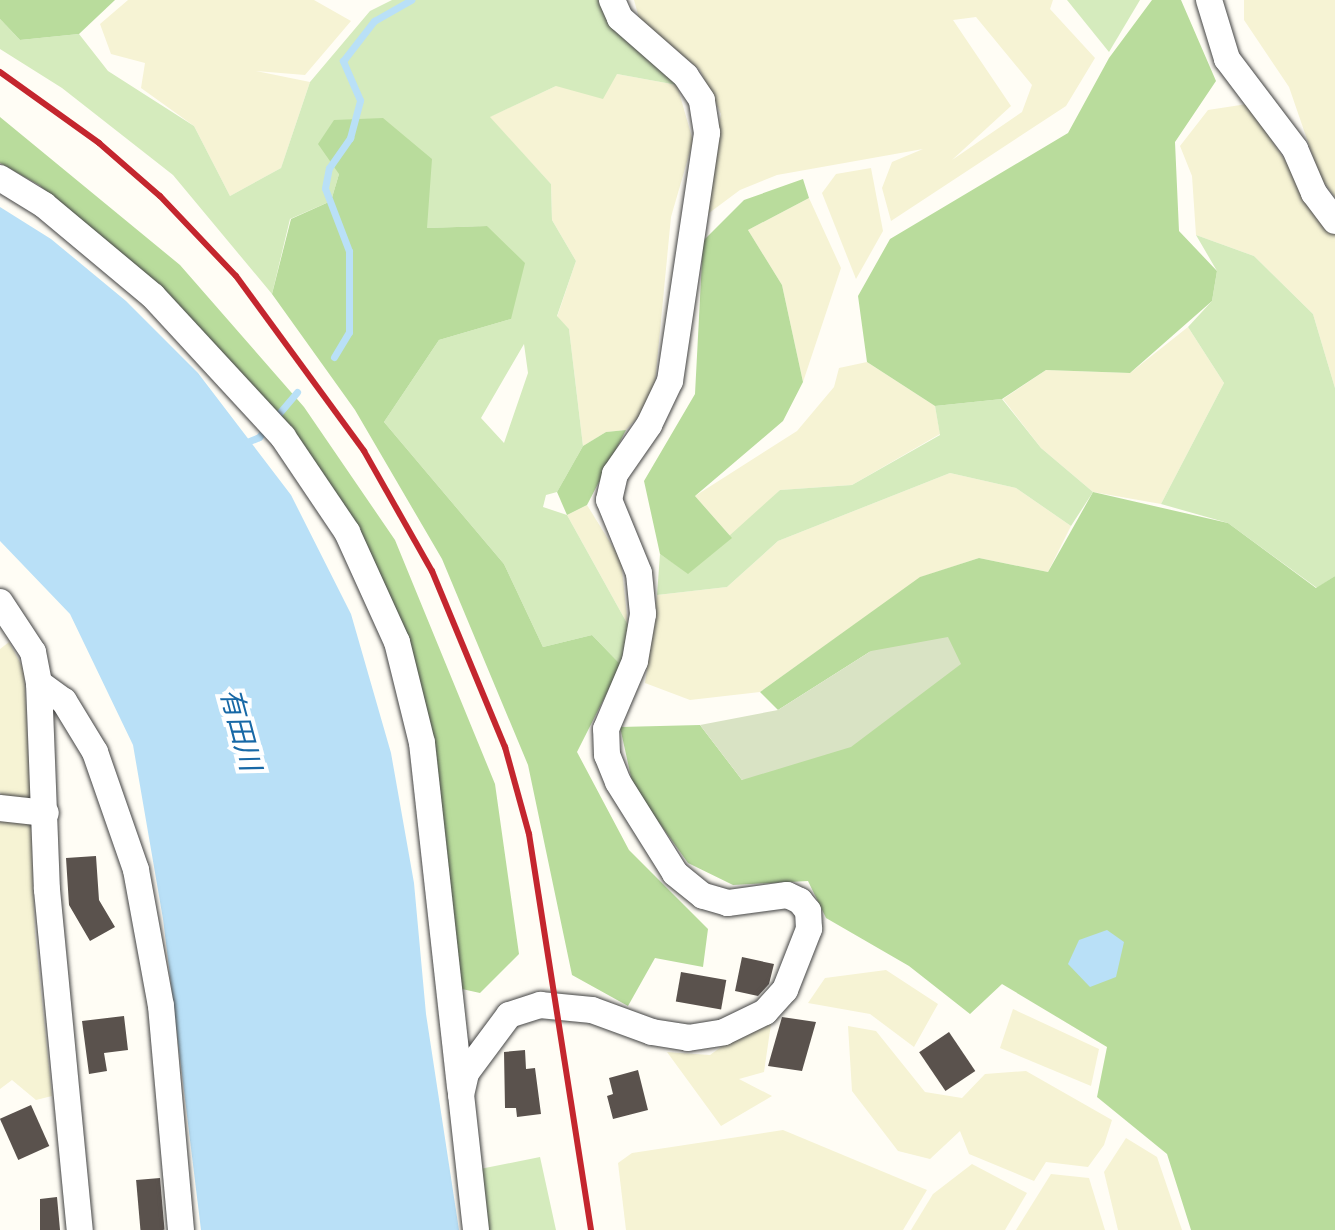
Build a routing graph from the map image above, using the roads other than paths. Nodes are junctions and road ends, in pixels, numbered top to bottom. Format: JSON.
{"nodes":[{"id":1,"x":612,"y":0,"type":"edge"},
{"id":2,"x":1209,"y":0,"type":"edge"},
{"id":3,"x":0,"y":178,"type":"edge"},
{"id":4,"x":1335,"y":221,"type":"edge"},
{"id":5,"x":0,"y":602,"type":"edge"},
{"id":6,"x":39,"y":683,"type":"junction"},
{"id":7,"x":0,"y":808,"type":"edge"},
{"id":8,"x":46,"y":813,"type":"junction"},
{"id":9,"x":461,"y":1095,"type":"junction"},
{"id":10,"x":80,"y":1230,"type":"edge"},
{"id":11,"x":181,"y":1230,"type":"edge"},
{"id":12,"x":476,"y":1230,"type":"edge"}],
"edges":[{"from":1,"to":9,"type":"street"},
{"from":2,"to":4,"type":"street"},
{"from":3,"to":9,"type":"street"},
{"from":5,"to":6,"type":"street"},
{"from":6,"to":8,"type":"street"},
{"from":6,"to":11,"type":"street"},
{"from":7,"to":8,"type":"street"},
{"from":8,"to":10,"type":"street"},
{"from":9,"to":12,"type":"street"}]}
